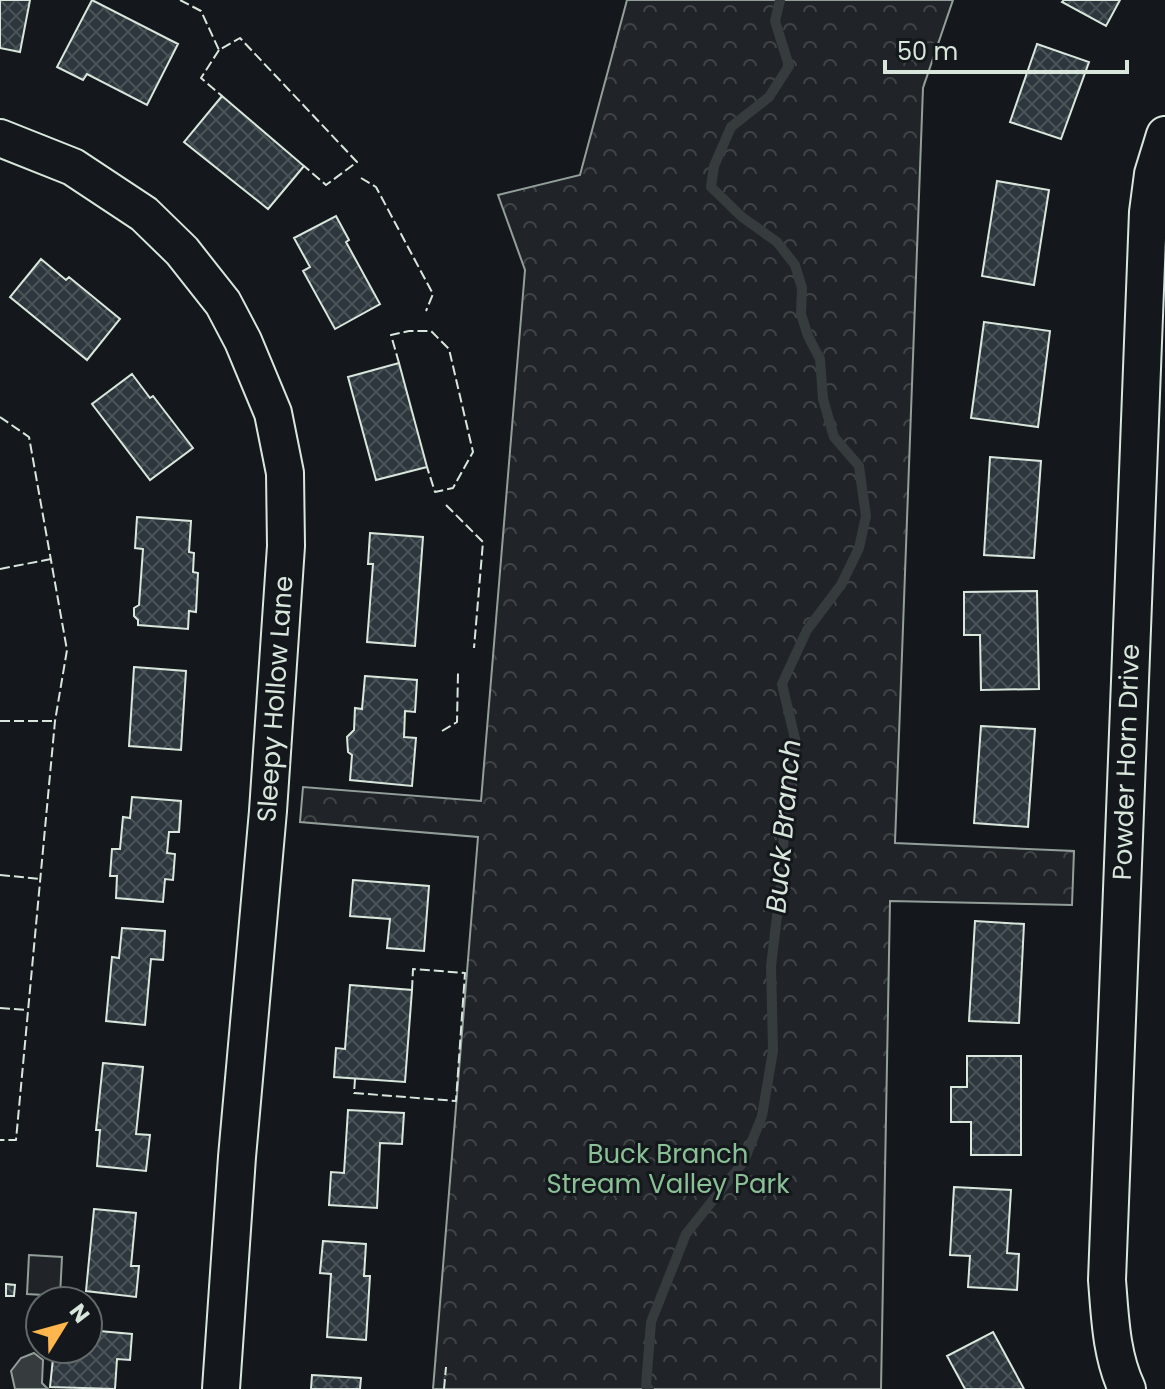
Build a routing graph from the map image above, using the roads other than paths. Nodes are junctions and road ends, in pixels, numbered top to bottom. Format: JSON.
{"nodes":[{"id":1,"x":1165,"y":135,"type":"edge"},
{"id":2,"x":0,"y":138,"type":"edge"},
{"id":3,"x":1149,"y":572,"type":"edge"},
{"id":4,"x":221,"y":1389,"type":"edge"},
{"id":5,"x":1127,"y":1389,"type":"edge"}],
"edges":[{"from":1,"to":3,"type":"street","name":"Powder Horn Drive"},
{"from":2,"to":4,"type":"street","name":"Sleepy Hollow Lane"},
{"from":3,"to":5,"type":"street","name":"Powder Horn Drive"}]}
